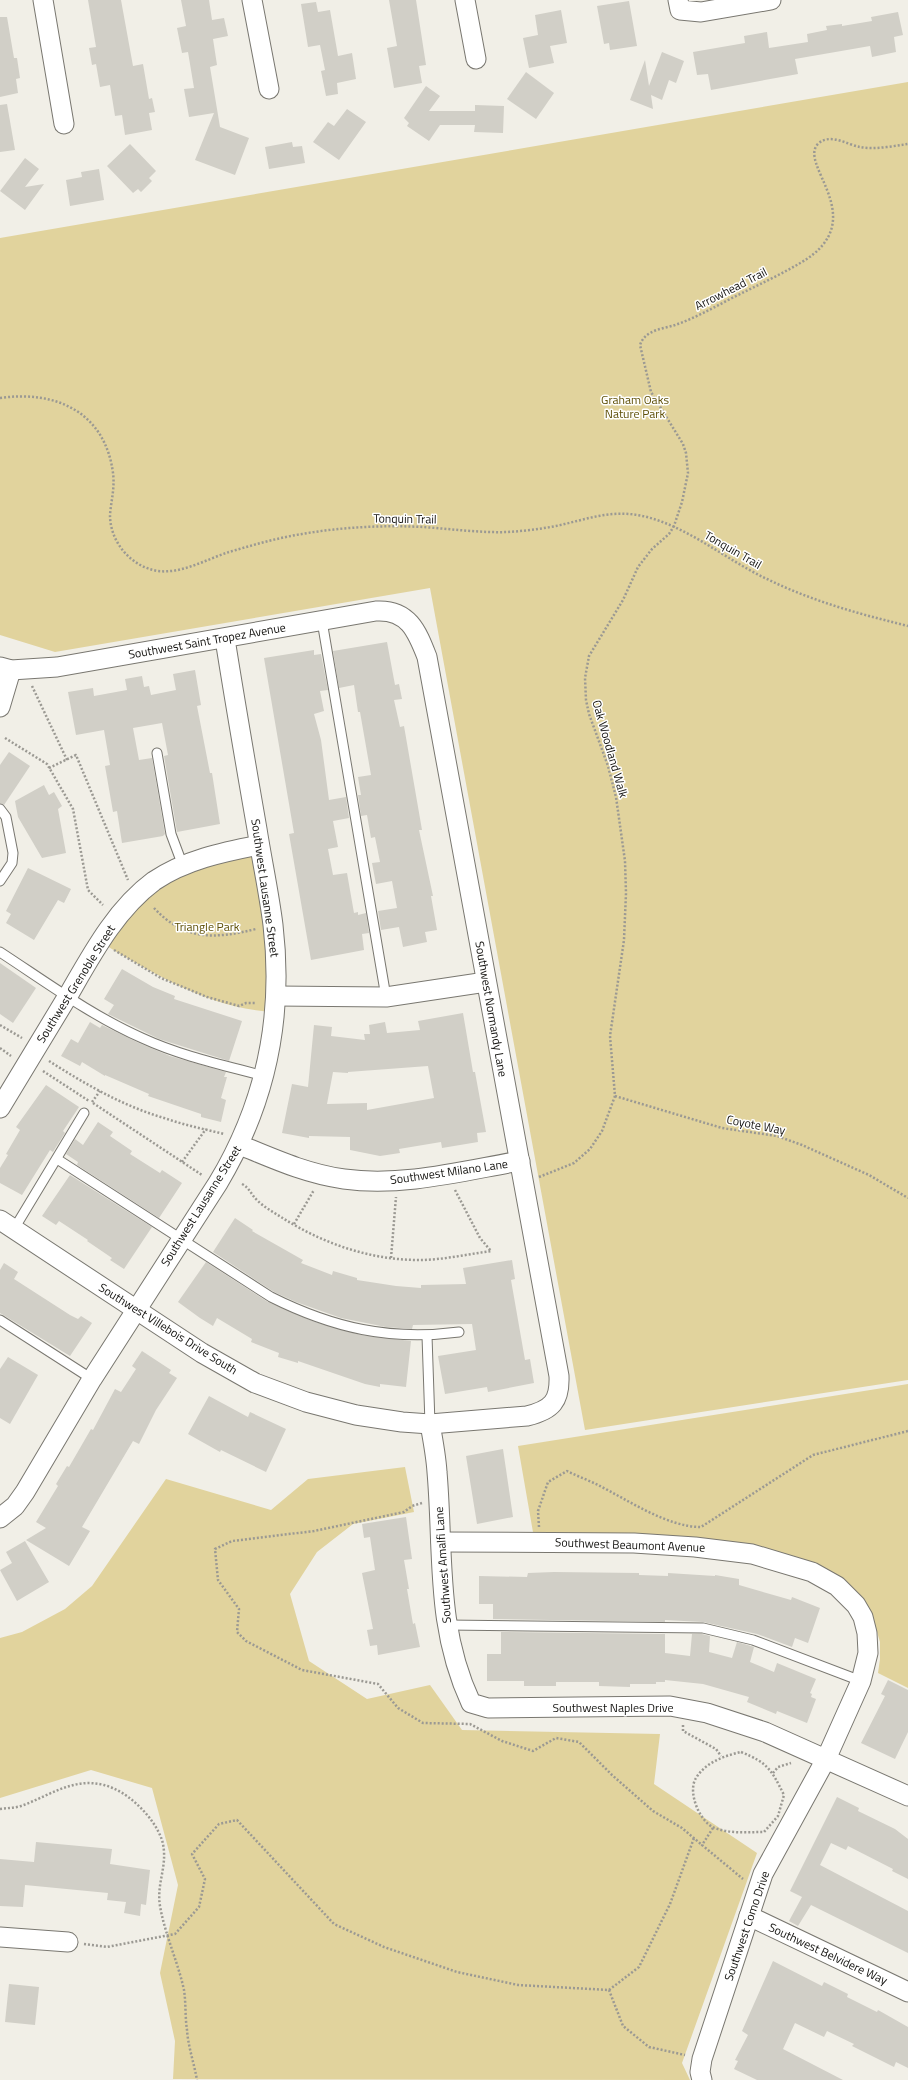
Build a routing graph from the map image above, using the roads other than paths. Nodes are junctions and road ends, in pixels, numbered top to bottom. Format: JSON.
{"nodes":[{"id":1,"x":43,"y":0,"type":"edge"},
{"id":2,"x":252,"y":0,"type":"edge"},
{"id":3,"x":464,"y":0,"type":"edge"},
{"id":4,"x":678,"y":0,"type":"edge"},
{"id":5,"x":771,"y":0,"type":"edge"},
{"id":6,"x":476,"y":59,"type":"dead end"},
{"id":7,"x":269,"y":89,"type":"dead end"},
{"id":8,"x":64,"y":124,"type":"dead end"},
{"id":9,"x":322,"y":621,"type":"junction"},
{"id":10,"x":410,"y":622,"type":"joint"},
{"id":11,"x":225,"y":638,"type":"junction"},
{"id":12,"x":6,"y":668,"type":"edge"},
{"id":13,"x":0,"y":706,"type":"edge"},
{"id":14,"x":157,"y":753,"type":"dead end"},
{"id":15,"x":0,"y":809,"type":"edge"},
{"id":16,"x":259,"y":845,"type":"junction"},
{"id":17,"x":183,"y":866,"type":"junction"},
{"id":18,"x":0,"y":881,"type":"edge"},
{"id":19,"x":0,"y":952,"type":"edge"},
{"id":20,"x":486,"y":982,"type":"junction"},
{"id":21,"x":68,"y":996,"type":"junction"},
{"id":22,"x":276,"y":996,"type":"junction"},
{"id":23,"x":386,"y":997,"type":"junction"},
{"id":24,"x":264,"y":1076,"type":"junction"},
{"id":25,"x":0,"y":1108,"type":"edge"},
{"id":26,"x":84,"y":1113,"type":"dead end"},
{"id":27,"x":240,"y":1145,"type":"junction"},
{"id":28,"x":57,"y":1159,"type":"junction"},
{"id":29,"x":520,"y":1161,"type":"junction"},
{"id":30,"x":7,"y":1225,"type":"edge"},
{"id":31,"x":181,"y":1240,"type":"junction"},
{"id":32,"x":136,"y":1310,"type":"junction"},
{"id":33,"x":0,"y":1320,"type":"edge"},
{"id":34,"x":459,"y":1332,"type":"dead end"},
{"id":35,"x":427,"y":1336,"type":"junction"},
{"id":36,"x":92,"y":1379,"type":"junction"},
{"id":37,"x":557,"y":1399,"type":"joint"},
{"id":38,"x":430,"y":1424,"type":"junction"},
{"id":39,"x":0,"y":1518,"type":"edge"},
{"id":40,"x":441,"y":1542,"type":"junction"},
{"id":41,"x":447,"y":1625,"type":"junction"},
{"id":42,"x":861,"y":1681,"type":"junction"},
{"id":43,"x":471,"y":1703,"type":"joint"},
{"id":44,"x":826,"y":1759,"type":"junction"},
{"id":45,"x":908,"y":1796,"type":"edge"},
{"id":46,"x":749,"y":1916,"type":"junction"},
{"id":47,"x":0,"y":1936,"type":"edge"},
{"id":48,"x":68,"y":1942,"type":"road end"},
{"id":49,"x":908,"y":1992,"type":"edge"},
{"id":50,"x":702,"y":2080,"type":"edge"}],
"edges":[{"from":1,"to":8,"type":"street"},
{"from":2,"to":7,"type":"street"},
{"from":3,"to":6,"type":"street"},
{"from":4,"to":5,"type":"street"},
{"from":9,"to":10,"type":"street","name":"Southwest Saint Tropez Avenue"},
{"from":9,"to":11,"type":"street","name":"Southwest Saint Tropez Avenue"},
{"from":9,"to":23,"type":"lane"},
{"from":10,"to":20,"type":"street","name":"Southwest Normandy Lane"},
{"from":11,"to":12,"type":"street","name":"Southwest Saint Tropez Avenue"},
{"from":11,"to":16,"type":"street","name":"Southwest Lausanne Street"},
{"from":12,"to":13,"type":"street"},
{"from":14,"to":17,"type":"lane"},
{"from":15,"to":18,"type":"lane"},
{"from":16,"to":17,"type":"street","name":"Southwest Grenoble Street"},
{"from":16,"to":22,"type":"street","name":"Southwest Lausanne Street"},
{"from":17,"to":21,"type":"street","name":"Southwest Grenoble Street"},
{"from":19,"to":21,"type":"lane"},
{"from":20,"to":23,"type":"street"},
{"from":20,"to":29,"type":"street","name":"Southwest Normandy Lane"},
{"from":21,"to":24,"type":"lane"},
{"from":21,"to":25,"type":"street","name":"Southwest Grenoble Street"},
{"from":22,"to":23,"type":"street"},
{"from":22,"to":24,"type":"street","name":"Southwest Lausanne Street"},
{"from":24,"to":27,"type":"street","name":"Southwest Lausanne Street"},
{"from":26,"to":28,"type":"lane"},
{"from":27,"to":29,"type":"street","name":"Southwest Milano Lane"},
{"from":27,"to":31,"type":"street","name":"Southwest Lausanne Street"},
{"from":28,"to":30,"type":"lane"},
{"from":28,"to":31,"type":"lane"},
{"from":29,"to":37,"type":"street","name":"Southwest Normandy Lane"},
{"from":30,"to":32,"type":"street","name":"Southwest Villebois Drive South"},
{"from":31,"to":32,"type":"street","name":"Southwest Lausanne Street"},
{"from":31,"to":35,"type":"lane"},
{"from":32,"to":36,"type":"street","name":"Southwest Lausanne Street"},
{"from":32,"to":38,"type":"street","name":"Southwest Villebois Drive South"},
{"from":33,"to":36,"type":"lane"},
{"from":34,"to":35,"type":"lane"},
{"from":35,"to":38,"type":"lane"},
{"from":36,"to":39,"type":"street","name":"Southwest Lausanne Street"},
{"from":37,"to":38,"type":"street","name":"Southwest Villebois Drive South"},
{"from":38,"to":40,"type":"street","name":"Southwest Amalfi Lane"},
{"from":40,"to":41,"type":"street","name":"Southwest Amalfi Lane"},
{"from":40,"to":42,"type":"street","name":"Southwest Beaumont Avenue"},
{"from":41,"to":42,"type":"lane"},
{"from":41,"to":43,"type":"street","name":"Southwest Amalfi Lane"},
{"from":42,"to":44,"type":"street","name":"Southwest Beaumont Avenue"},
{"from":43,"to":44,"type":"street","name":"Southwest Naples Drive"},
{"from":44,"to":45,"type":"street","name":"Southwest Naples Drive"},
{"from":44,"to":46,"type":"street","name":"Southwest Como Drive"},
{"from":46,"to":49,"type":"street","name":"Southwest Belvidere Way"},
{"from":46,"to":50,"type":"street","name":"Southwest Como Drive"},
{"from":47,"to":48,"type":"street"}]}
